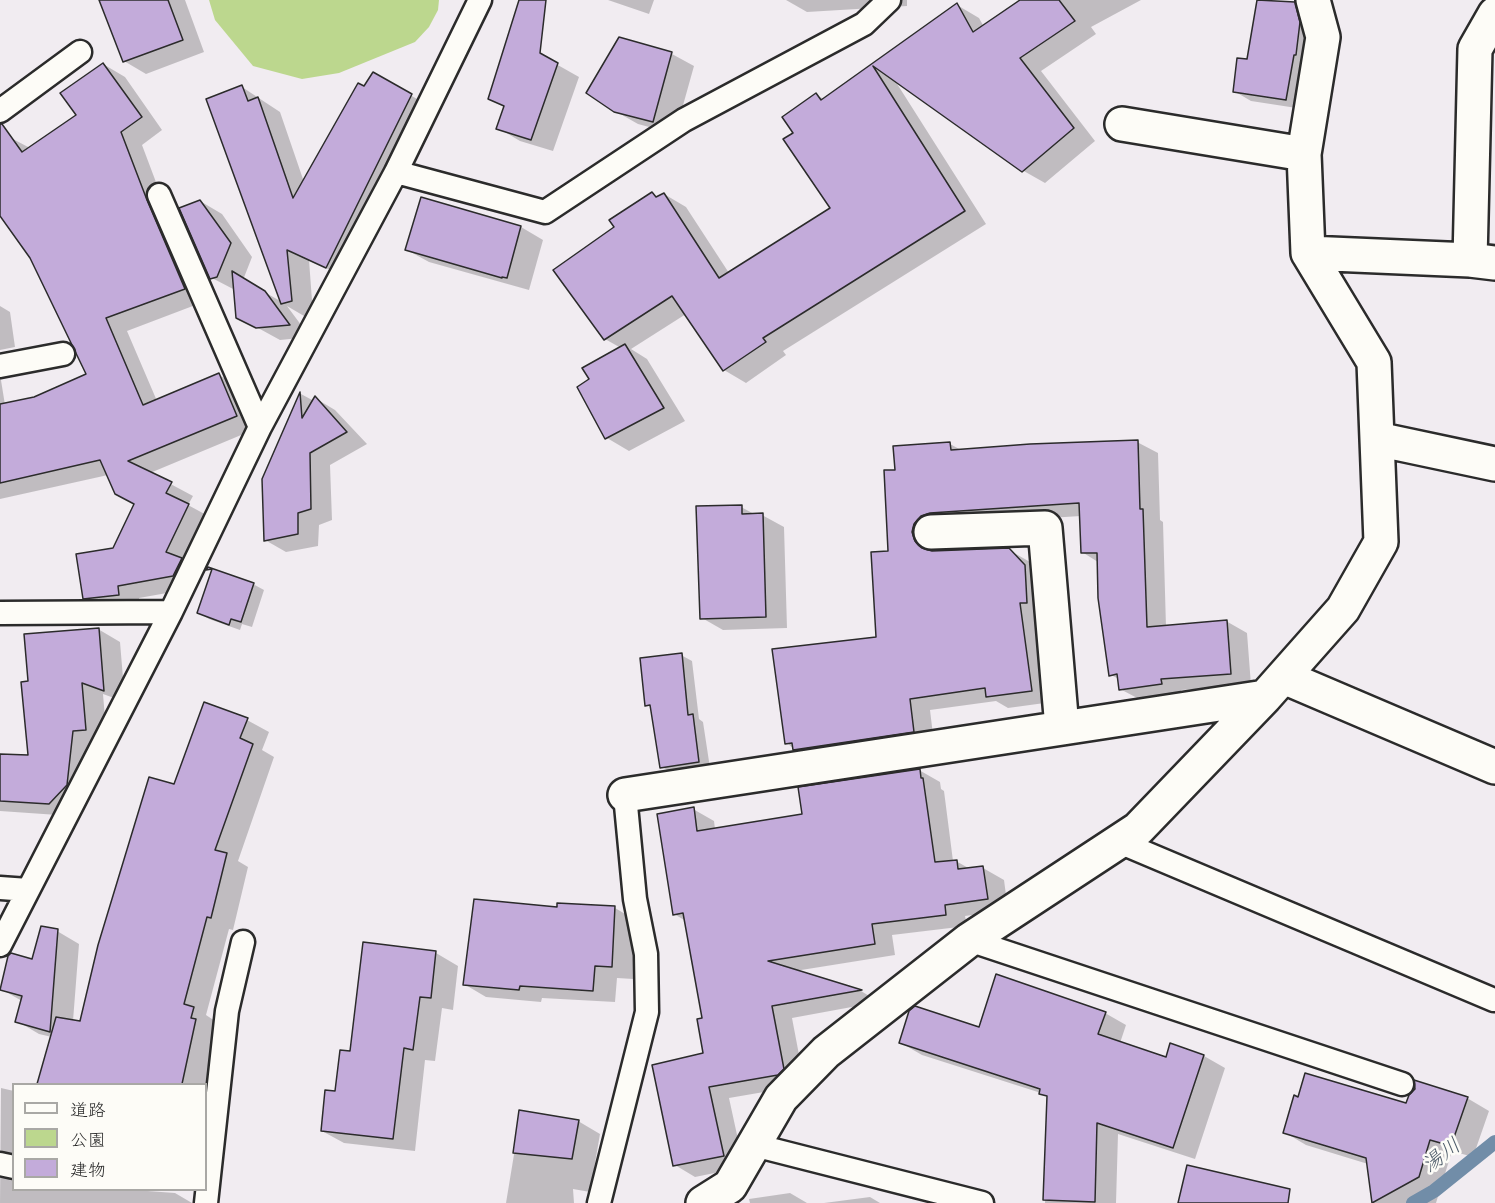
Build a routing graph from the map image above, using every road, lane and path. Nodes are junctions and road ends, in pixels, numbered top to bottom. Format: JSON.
{"nodes":[{"id":1,"x":480,"y":0,"type":"edge"},
{"id":2,"x":889,"y":0,"type":"edge"},
{"id":3,"x":1313,"y":0,"type":"edge"},
{"id":4,"x":1495,"y":14,"type":"edge"},
{"id":5,"x":80,"y":52,"type":"dead end"},
{"id":6,"x":0,"y":111,"type":"edge"},
{"id":7,"x":1122,"y":124,"type":"dead end"},
{"id":8,"x":1304,"y":154,"type":"junction"},
{"id":9,"x":396,"y":172,"type":"junction"},
{"id":10,"x":159,"y":195,"type":"dead end"},
{"id":11,"x":1308,"y":253,"type":"junction"},
{"id":12,"x":1483,"y":262,"type":"edge"},
{"id":13,"x":63,"y":354,"type":"dead end"},
{"id":14,"x":0,"y":366,"type":"edge"},
{"id":15,"x":260,"y":426,"type":"junction"},
{"id":16,"x":1377,"y":439,"type":"junction"},
{"id":17,"x":1495,"y":464,"type":"edge"},
{"id":18,"x":931,"y":532,"type":"dead end"},
{"id":19,"x":171,"y":612,"type":"junction"},
{"id":20,"x":0,"y":613,"type":"edge"},
{"id":21,"x":1274,"y":687,"type":"junction"},
{"id":22,"x":1062,"y":728,"type":"junction"},
{"id":23,"x":1495,"y":767,"type":"edge"},
{"id":24,"x":625,"y":795,"type":"joint"},
{"id":25,"x":1117,"y":841,"type":"junction"},
{"id":26,"x":0,"y":888,"type":"edge"},
{"id":27,"x":28,"y":890,"type":"junction"},
{"id":28,"x":969,"y":939,"type":"junction"},
{"id":29,"x":243,"y":942,"type":"dead end"},
{"id":30,"x":0,"y":945,"type":"edge"},
{"id":31,"x":1494,"y":999,"type":"edge"},
{"id":32,"x":1402,"y":1084,"type":"dead end"},
{"id":33,"x":754,"y":1145,"type":"junction"},
{"id":34,"x":206,"y":1203,"type":"edge"},
{"id":35,"x":599,"y":1203,"type":"edge"},
{"id":36,"x":704,"y":1203,"type":"edge"},
{"id":37,"x":982,"y":1203,"type":"edge"}],
"edges":[{"from":1,"to":9,"type":"lane"},
{"from":2,"to":9,"type":"lane"},
{"from":3,"to":8,"type":"street"},
{"from":4,"to":12,"type":"street"},
{"from":5,"to":6,"type":"lane"},
{"from":7,"to":8,"type":"street"},
{"from":8,"to":11,"type":"street"},
{"from":9,"to":15,"type":"lane"},
{"from":10,"to":15,"type":"lane"},
{"from":11,"to":12,"type":"street"},
{"from":11,"to":16,"type":"street"},
{"from":13,"to":14,"type":"lane"},
{"from":15,"to":19,"type":"lane"},
{"from":16,"to":17,"type":"street"},
{"from":16,"to":21,"type":"street"},
{"from":18,"to":22,"type":"street"},
{"from":19,"to":20,"type":"lane"},
{"from":19,"to":27,"type":"lane"},
{"from":21,"to":22,"type":"street"},
{"from":21,"to":23,"type":"street"},
{"from":21,"to":25,"type":"street"},
{"from":22,"to":24,"type":"street"},
{"from":24,"to":35,"type":"lane"},
{"from":25,"to":28,"type":"street"},
{"from":25,"to":31,"type":"lane"},
{"from":26,"to":27,"type":"lane"},
{"from":27,"to":30,"type":"lane"},
{"from":28,"to":32,"type":"lane"},
{"from":28,"to":33,"type":"street"},
{"from":29,"to":34,"type":"lane"},
{"from":33,"to":36,"type":"street"},
{"from":33,"to":37,"type":"lane"}]}
